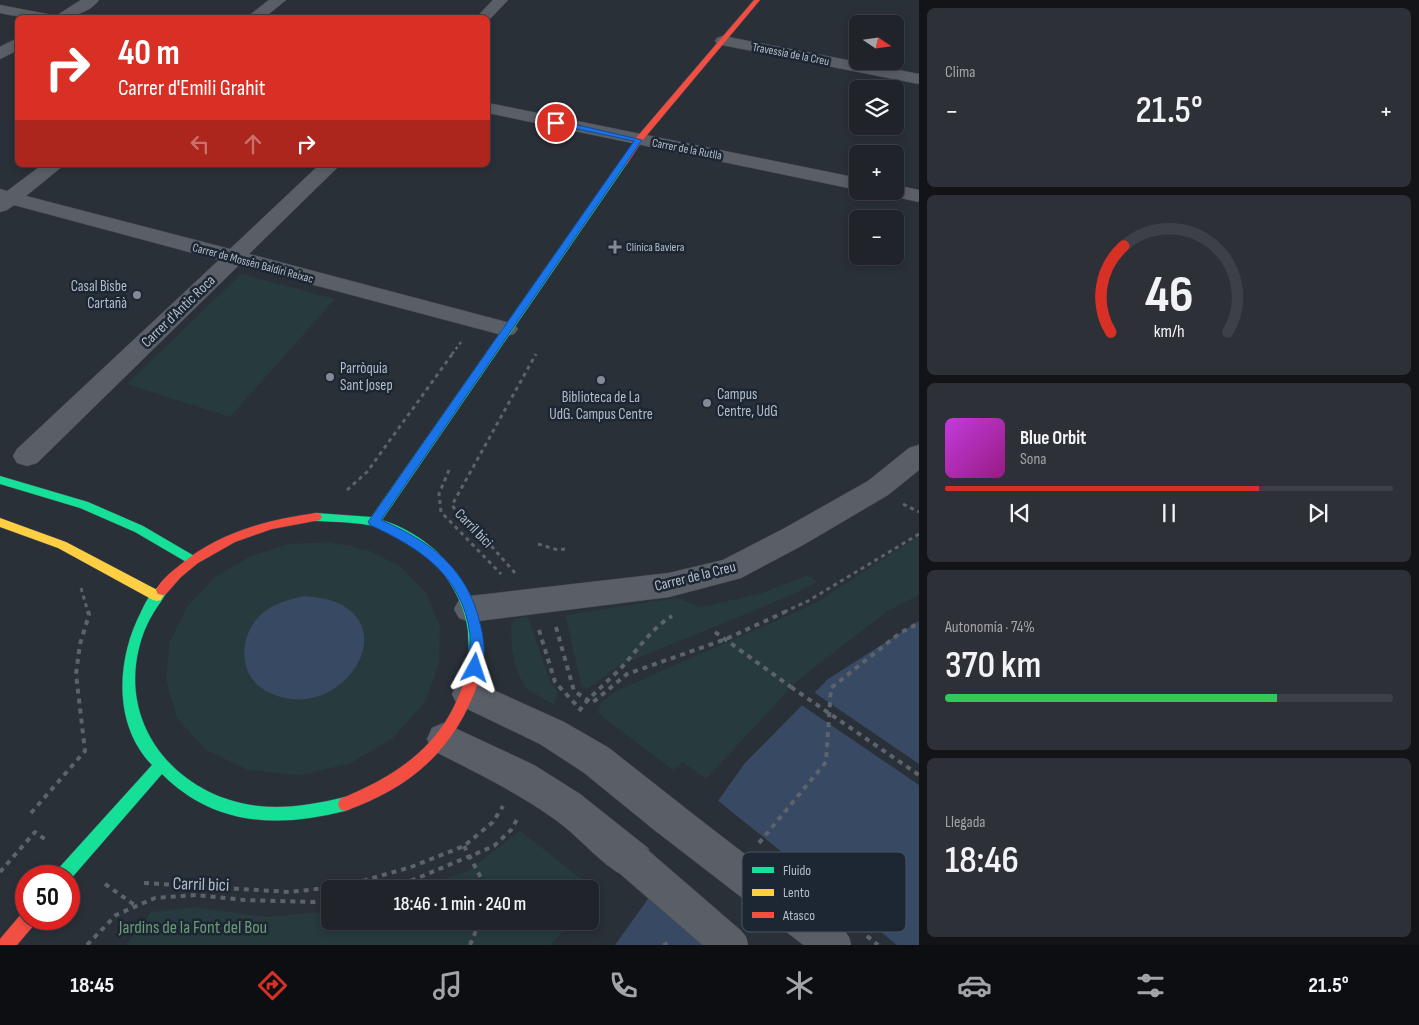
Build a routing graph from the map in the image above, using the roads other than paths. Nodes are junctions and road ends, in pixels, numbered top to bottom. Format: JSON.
{"nodes":[{"id":1,"x":92,"y":0,"type":"edge"},
{"id":2,"x":279,"y":0,"type":"edge"},
{"id":3,"x":501,"y":0,"type":"edge"},
{"id":4,"x":757,"y":0,"type":"edge"},
{"id":5,"x":0,"y":9,"type":"edge"},
{"id":6,"x":31,"y":15,"type":"edge"},
{"id":7,"x":65,"y":15,"type":"edge"},
{"id":8,"x":258,"y":15,"type":"edge"},
{"id":9,"x":486,"y":15,"type":"edge"},
{"id":10,"x":723,"y":41,"type":"junction"},
{"id":11,"x":15,"y":45,"type":"edge"},
{"id":12,"x":0,"y":54,"type":"edge"},
{"id":13,"x":919,"y":79,"type":"edge"},
{"id":14,"x":490,"y":108,"type":"edge"},
{"id":15,"x":639,"y":140,"type":"junction"},
{"id":16,"x":51,"y":167,"type":"edge"},
{"id":17,"x":328,"y":167,"type":"edge"},
{"id":18,"x":849,"y":182,"type":"edge"},
{"id":19,"x":904,"y":193,"type":"edge"},
{"id":20,"x":919,"y":196,"type":"edge"},
{"id":21,"x":3,"y":200,"type":"edge"},
{"id":22,"x":229,"y":263,"type":"junction"},
{"id":23,"x":506,"y":329,"type":"junction"},
{"id":24,"x":919,"y":455,"type":"edge"},
{"id":25,"x":26,"y":456,"type":"dead end"},
{"id":26,"x":0,"y":480,"type":"edge"},
{"id":27,"x":0,"y":522,"type":"edge"},
{"id":28,"x":374,"y":522,"type":"junction"},
{"id":29,"x":192,"y":560,"type":"junction"},
{"id":30,"x":157,"y":596,"type":"junction"},
{"id":31,"x":470,"y":609,"type":"junction"},
{"id":32,"x":469,"y":694,"type":"junction"},
{"id":33,"x":444,"y":739,"type":"junction"},
{"id":34,"x":160,"y":766,"type":"junction"},
{"id":35,"x":72,"y":865,"type":"edge"},
{"id":36,"x":742,"y":875,"type":"edge"},
{"id":37,"x":19,"y":930,"type":"edge"},
{"id":38,"x":816,"y":932,"type":"edge"},
{"id":39,"x":6,"y":945,"type":"edge"},
{"id":40,"x":730,"y":945,"type":"edge"},
{"id":41,"x":833,"y":945,"type":"edge"}],
"edges":[{"from":1,"to":7,"type":"street"},
{"from":2,"to":8,"type":"street"},
{"from":3,"to":9,"type":"street"},
{"from":4,"to":10,"type":"main road"},
{"from":5,"to":6,"type":"street"},
{"from":10,"to":13,"type":"street","name":"Travessia de la Creu"},
{"from":10,"to":15,"type":"main road"},
{"from":11,"to":12,"type":"street"},
{"from":14,"to":15,"type":"street","name":"Carrer de la Rutlla"},
{"from":15,"to":18,"type":"street","name":"Carrer de la Rutlla"},
{"from":15,"to":23,"type":"main road"},
{"from":16,"to":21,"type":"street"},
{"from":17,"to":22,"type":"street","name":"Carrer d'Antic Roca"},
{"from":19,"to":20,"type":"street"},
{"from":21,"to":22,"type":"street","name":"Carrer de Mossèn Baldiri Reixac"},
{"from":22,"to":23,"type":"street","name":"Carrer de Mossèn Baldiri Reixac"},
{"from":22,"to":25,"type":"street","name":"Carrer d'Antic Roca"},
{"from":23,"to":28,"type":"main road"},
{"from":24,"to":31,"type":"street","name":"Carrer de la Creu"},
{"from":26,"to":29,"type":"main road"},
{"from":27,"to":30,"type":"main road"},
{"from":28,"to":29,"type":"main road"},
{"from":28,"to":31,"type":"main road"},
{"from":29,"to":30,"type":"main road"},
{"from":30,"to":34,"type":"main road"},
{"from":31,"to":32,"type":"main road"},
{"from":32,"to":33,"type":"main road"},
{"from":32,"to":36,"type":"street","bridge":true},
{"from":33,"to":34,"type":"main road"},
{"from":33,"to":40,"type":"street","bridge":true},
{"from":34,"to":35,"type":"main road"},
{"from":37,"to":39,"type":"main road"},
{"from":38,"to":41,"type":"street","bridge":true}]}
